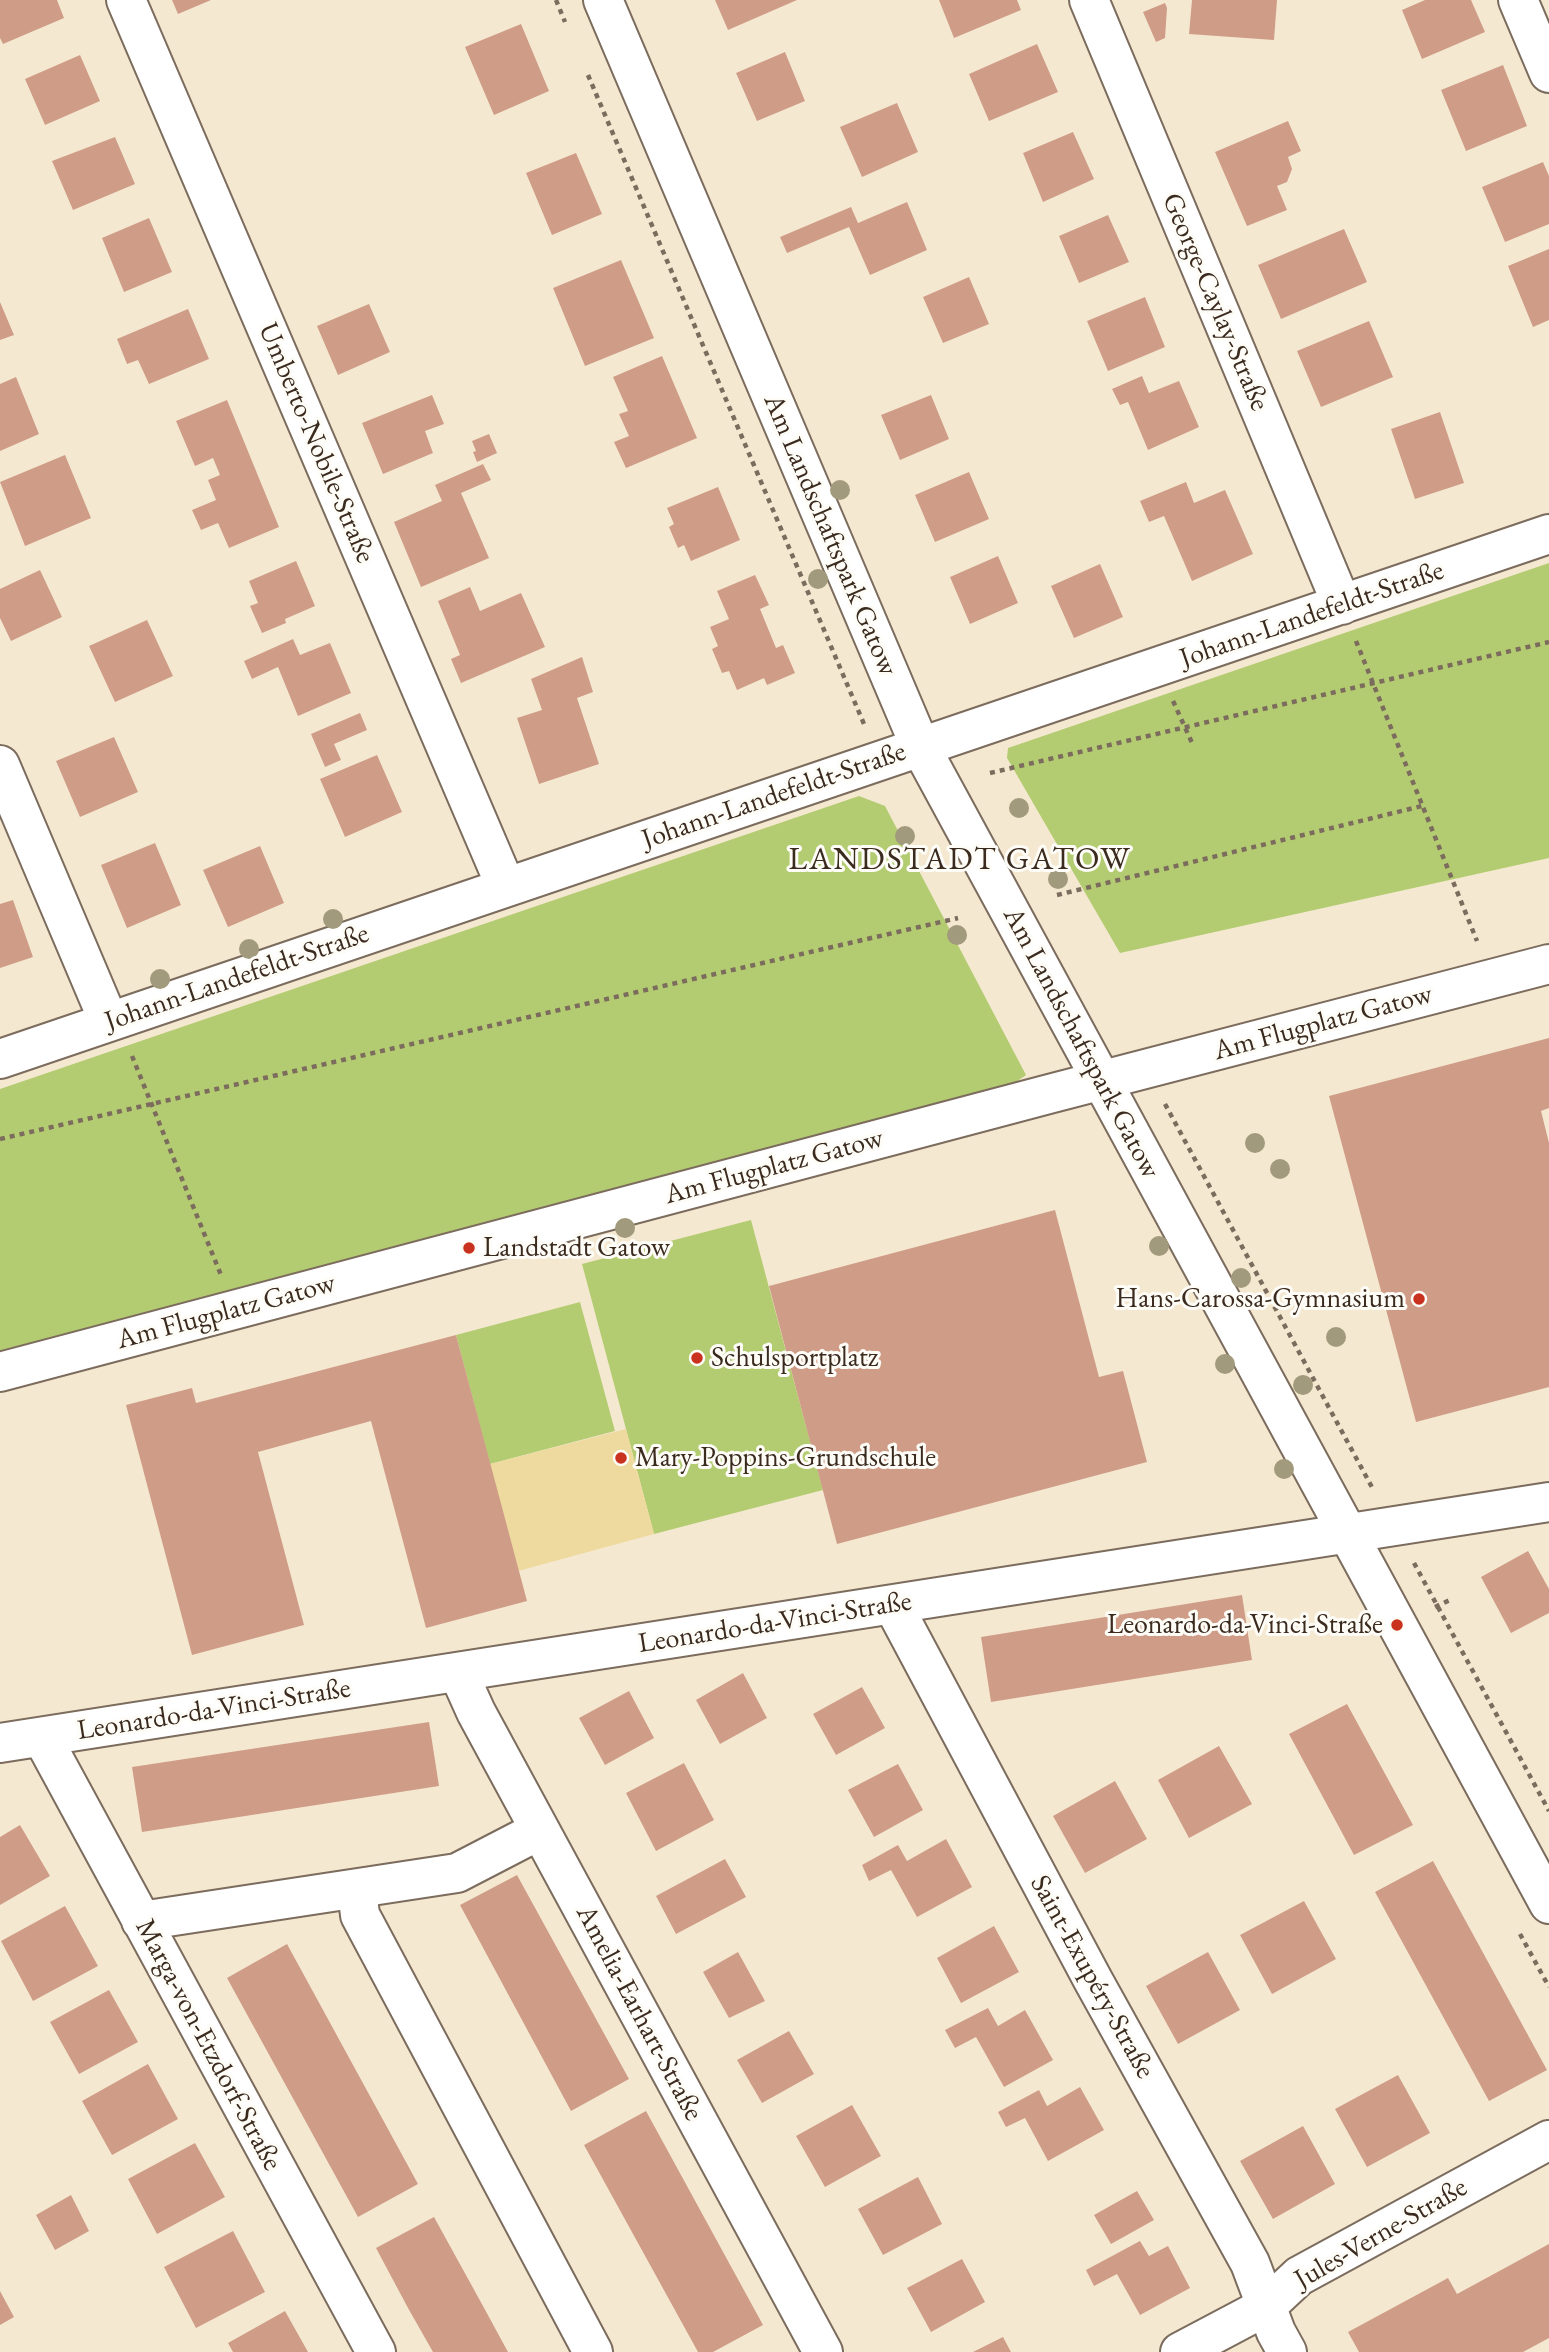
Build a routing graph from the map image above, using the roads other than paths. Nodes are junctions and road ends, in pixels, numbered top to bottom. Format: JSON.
{"nodes":[{"id":1,"x":126,"y":0,"type":"edge"},
{"id":2,"x":603,"y":0,"type":"edge"},
{"id":3,"x":1088,"y":0,"type":"edge"},
{"id":4,"x":1518,"y":0,"type":"edge"},
{"id":5,"x":1549,"y":73,"type":"edge"},
{"id":6,"x":1549,"y":534,"type":"edge"},
{"id":7,"x":1342,"y":605,"type":"junction"},
{"id":8,"x":920,"y":746,"type":"junction"},
{"id":9,"x":0,"y":765,"type":"edge"},
{"id":10,"x":506,"y":887,"type":"junction"},
{"id":11,"x":1549,"y":964,"type":"edge"},
{"id":12,"x":113,"y":1020,"type":"junction"},
{"id":13,"x":0,"y":1059,"type":"edge"},
{"id":14,"x":1102,"y":1081,"type":"junction"},
{"id":15,"x":0,"y":1372,"type":"edge"},
{"id":16,"x":1549,"y":1502,"type":"edge"},
{"id":17,"x":1347,"y":1533,"type":"junction"},
{"id":18,"x":893,"y":1605,"type":"junction"},
{"id":19,"x":458,"y":1672,"type":"junction"},
{"id":20,"x":42,"y":1737,"type":"junction"},
{"id":21,"x":0,"y":1744,"type":"edge"},
{"id":22,"x":540,"y":1830,"type":"junction"},
{"id":23,"x":357,"y":1889,"type":"junction"},
{"id":24,"x":1549,"y":1904,"type":"edge"},
{"id":25,"x":141,"y":1922,"type":"junction"},
{"id":26,"x":1549,"y":2140,"type":"edge"},
{"id":27,"x":1267,"y":2306,"type":"junction"},
{"id":28,"x":376,"y":2352,"type":"edge"},
{"id":29,"x":593,"y":2352,"type":"edge"},
{"id":30,"x":823,"y":2352,"type":"edge"},
{"id":31,"x":1180,"y":2352,"type":"edge"},
{"id":32,"x":1287,"y":2352,"type":"edge"}],
"edges":[{"from":1,"to":10,"type":"street","name":"Umberto-Nobile-Straße"},
{"from":2,"to":8,"type":"street","name":"Am Landschaftspark Gatow"},
{"from":3,"to":7,"type":"street","name":"George-Caylay-Straße"},
{"from":4,"to":5,"type":"street"},
{"from":6,"to":7,"type":"street","name":"Johann-Landefeldt-Straße"},
{"from":7,"to":8,"type":"street","name":"Johann-Landefeldt-Straße"},
{"from":8,"to":10,"type":"street","name":"Johann-Landefeldt-Straße"},
{"from":8,"to":14,"type":"street","name":"Am Landschaftspark Gatow"},
{"from":9,"to":12,"type":"street"},
{"from":10,"to":12,"type":"street","name":"Johann-Landefeldt-Straße"},
{"from":11,"to":14,"type":"street","name":"Am Flugplatz Gatow"},
{"from":12,"to":13,"type":"street","name":"Johann-Landefeldt-Straße"},
{"from":14,"to":15,"type":"street","name":"Am Flugplatz Gatow"},
{"from":14,"to":17,"type":"street","name":"Am Landschaftspark Gatow"},
{"from":16,"to":17,"type":"street","name":"Leonardo-da-Vinci-Straße"},
{"from":17,"to":18,"type":"street","name":"Leonardo-da-Vinci-Straße"},
{"from":17,"to":24,"type":"street","name":"Am Landschaftspark Gatow"},
{"from":18,"to":19,"type":"street","name":"Leonardo-da-Vinci-Straße"},
{"from":18,"to":27,"type":"street","name":"Saint-Exupéry-Straße"},
{"from":19,"to":20,"type":"street","name":"Leonardo-da-Vinci-Straße"},
{"from":19,"to":22,"type":"street","name":"Amelia-Earhart-Straße"},
{"from":20,"to":21,"type":"street","name":"Leonardo-da-Vinci-Straße"},
{"from":20,"to":25,"type":"street","name":"Marga-von-Etzdorf-Straße"},
{"from":22,"to":23,"type":"street"},
{"from":22,"to":30,"type":"street","name":"Amelia-Earhart-Straße"},
{"from":23,"to":25,"type":"street"},
{"from":23,"to":29,"type":"street"},
{"from":25,"to":28,"type":"street","name":"Marga-von-Etzdorf-Straße"},
{"from":26,"to":27,"type":"street","name":"Jules-Verne-Straße"},
{"from":27,"to":31,"type":"street","name":"Jules-Verne-Straße"},
{"from":27,"to":32,"type":"street","name":"Saint-Exupéry-Straße"}]}
